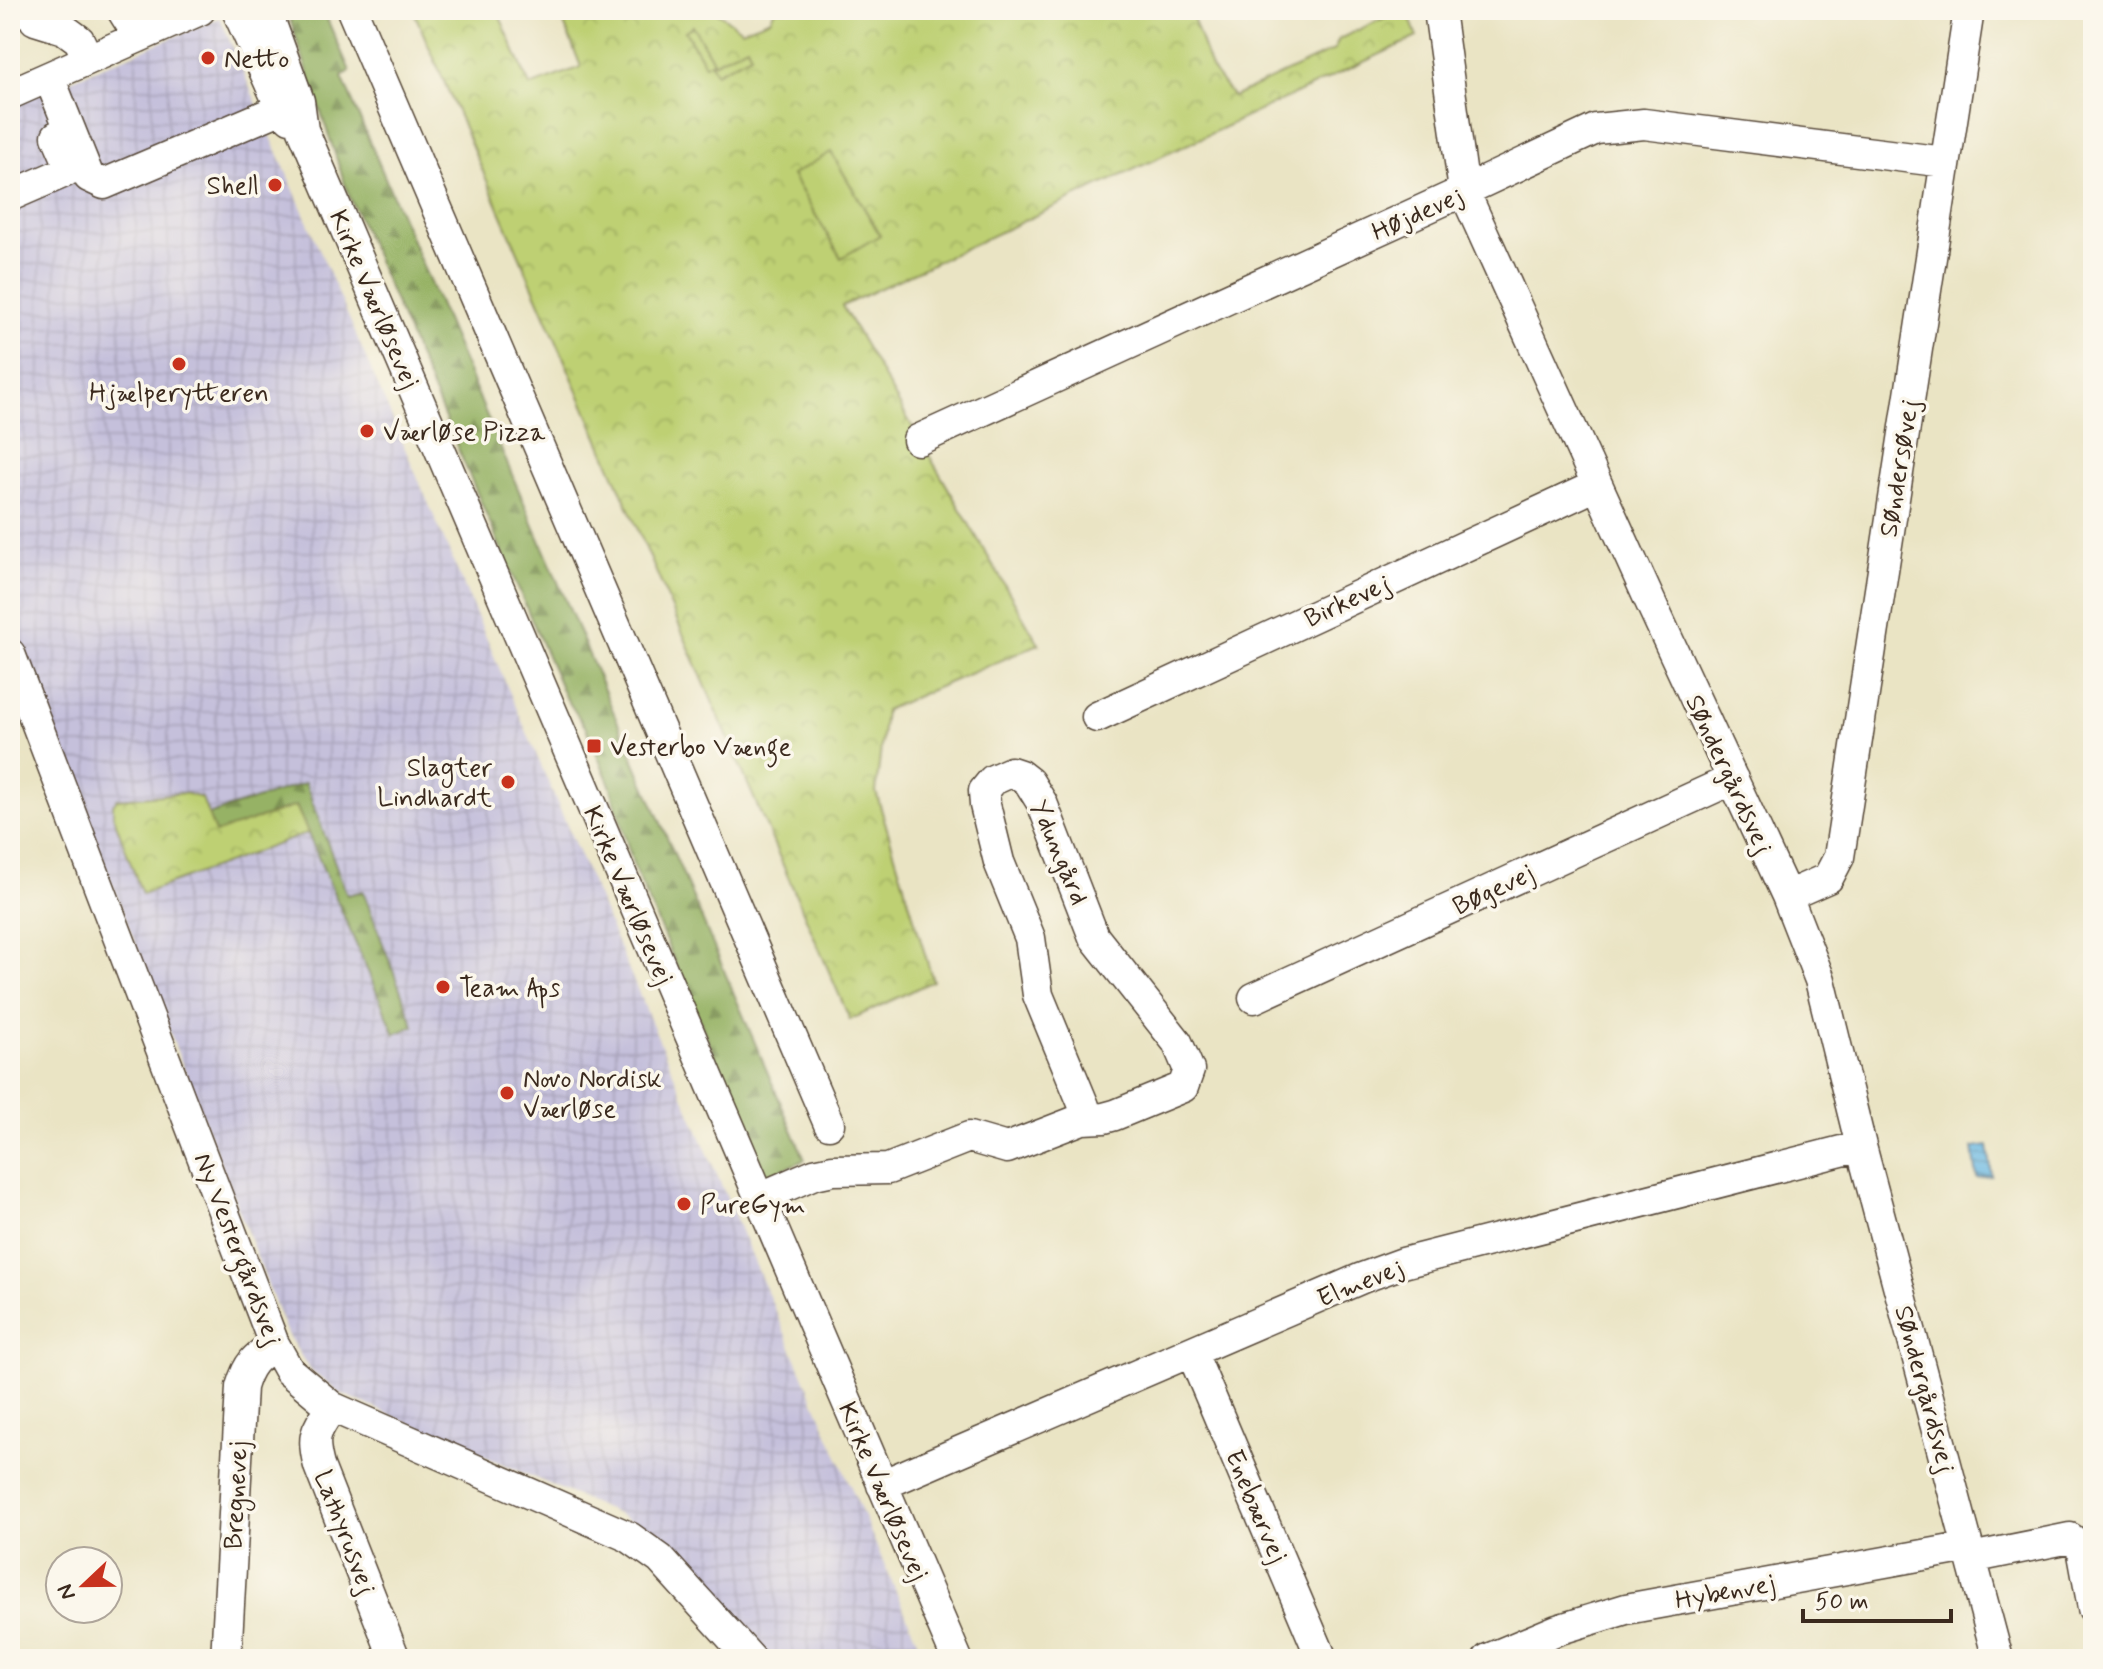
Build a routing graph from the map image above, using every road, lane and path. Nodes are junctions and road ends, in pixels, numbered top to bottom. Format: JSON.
{"nodes":[{"id":1,"x":122,"y":10,"type":"edge"},
{"id":2,"x":200,"y":10,"type":"edge"},
{"id":3,"x":237,"y":10,"type":"edge"},
{"id":4,"x":266,"y":10,"type":"edge"},
{"id":5,"x":352,"y":10,"type":"edge"},
{"id":6,"x":1439,"y":10,"type":"edge"},
{"id":7,"x":1969,"y":10,"type":"edge"},
{"id":8,"x":19,"y":13,"type":"edge"},
{"id":9,"x":139,"y":37,"type":"junction"},
{"id":10,"x":88,"y":59,"type":"junction"},
{"id":11,"x":31,"y":84,"type":"edge"},
{"id":12,"x":294,"y":113,"type":"junction"},
{"id":13,"x":1945,"y":162,"type":"junction"},
{"id":14,"x":1464,"y":191,"type":"junction"},
{"id":15,"x":10,"y":196,"type":"edge"},
{"id":16,"x":918,"y":440,"type":"dead end"},
{"id":17,"x":1597,"y":485,"type":"junction"},
{"id":18,"x":10,"y":654,"type":"edge"},
{"id":19,"x":1097,"y":717,"type":"dead end"},
{"id":20,"x":1733,"y":779,"type":"junction"},
{"id":21,"x":1787,"y":896,"type":"junction"},
{"id":22,"x":1254,"y":998,"type":"dead end"},
{"id":23,"x":1082,"y":1119,"type":"junction"},
{"id":24,"x":829,"y":1124,"type":"dead end"},
{"id":25,"x":1861,"y":1146,"type":"junction"},
{"id":26,"x":759,"y":1198,"type":"junction"},
{"id":27,"x":274,"y":1344,"type":"junction"},
{"id":28,"x":1192,"y":1353,"type":"junction"},
{"id":29,"x":332,"y":1407,"type":"junction"},
{"id":30,"x":882,"y":1485,"type":"junction"},
{"id":31,"x":1970,"y":1553,"type":"junction"},
{"id":32,"x":2093,"y":1608,"type":"edge"},
{"id":33,"x":226,"y":1659,"type":"edge"},
{"id":34,"x":395,"y":1659,"type":"edge"},
{"id":35,"x":751,"y":1659,"type":"edge"},
{"id":36,"x":957,"y":1659,"type":"edge"},
{"id":37,"x":1322,"y":1659,"type":"edge"},
{"id":38,"x":1488,"y":1659,"type":"edge"},
{"id":39,"x":1998,"y":1659,"type":"edge"}],
"edges":[{"from":1,"to":9,"type":"street"},
{"from":2,"to":9,"type":"street"},
{"from":3,"to":12,"type":"street","name":"Kirke Værløsevej"},
{"from":4,"to":12,"type":"street","name":"Kirke Værløsevej"},
{"from":5,"to":24,"type":"street"},
{"from":6,"to":14,"type":"street","name":"Søndergårdsvej"},
{"from":7,"to":13,"type":"street","name":"Søndersøvej"},
{"from":8,"to":10,"type":"street"},
{"from":9,"to":10,"type":"street"},
{"from":10,"to":11,"type":"street"},
{"from":11,"to":12,"type":"street"},
{"from":11,"to":15,"type":"street"},
{"from":12,"to":26,"type":"street","name":"Kirke Værløsevej"},
{"from":13,"to":14,"type":"street","name":"Højdevej"},
{"from":13,"to":21,"type":"street","name":"Søndersøvej"},
{"from":14,"to":16,"type":"street","name":"Højdevej"},
{"from":14,"to":17,"type":"street","name":"Søndergårdsvej"},
{"from":17,"to":19,"type":"street","name":"Birkevej"},
{"from":17,"to":20,"type":"street","name":"Søndergårdsvej"},
{"from":18,"to":27,"type":"street","name":"Ny Vestergårdsvej"},
{"from":20,"to":21,"type":"street","name":"Søndergårdsvej"},
{"from":20,"to":22,"type":"street","name":"Bøgevej"},
{"from":21,"to":25,"type":"street","name":"Søndergårdsvej"},
{"from":23,"to":23,"type":"street","name":"Ydungård"},
{"from":23,"to":26,"type":"street","name":"Ydungård"},
{"from":25,"to":28,"type":"street","name":"Elmevej"},
{"from":25,"to":31,"type":"street","name":"Søndergårdsvej"},
{"from":26,"to":30,"type":"street","name":"Kirke Værløsevej"},
{"from":27,"to":29,"type":"street","name":"Ny Vestergårdsvej"},
{"from":27,"to":33,"type":"street","name":"Bregnevej"},
{"from":28,"to":30,"type":"street","name":"Elmevej"},
{"from":28,"to":37,"type":"street","name":"Enebærvej"},
{"from":29,"to":34,"type":"street","name":"Lathyrusvej"},
{"from":29,"to":35,"type":"street","name":"Ny Vestergårdsvej"},
{"from":30,"to":36,"type":"street","name":"Kirke Værløsevej"},
{"from":31,"to":32,"type":"street"},
{"from":31,"to":38,"type":"street","name":"Hybenvej"},
{"from":31,"to":39,"type":"street","name":"Søndergårdsvej"}]}
